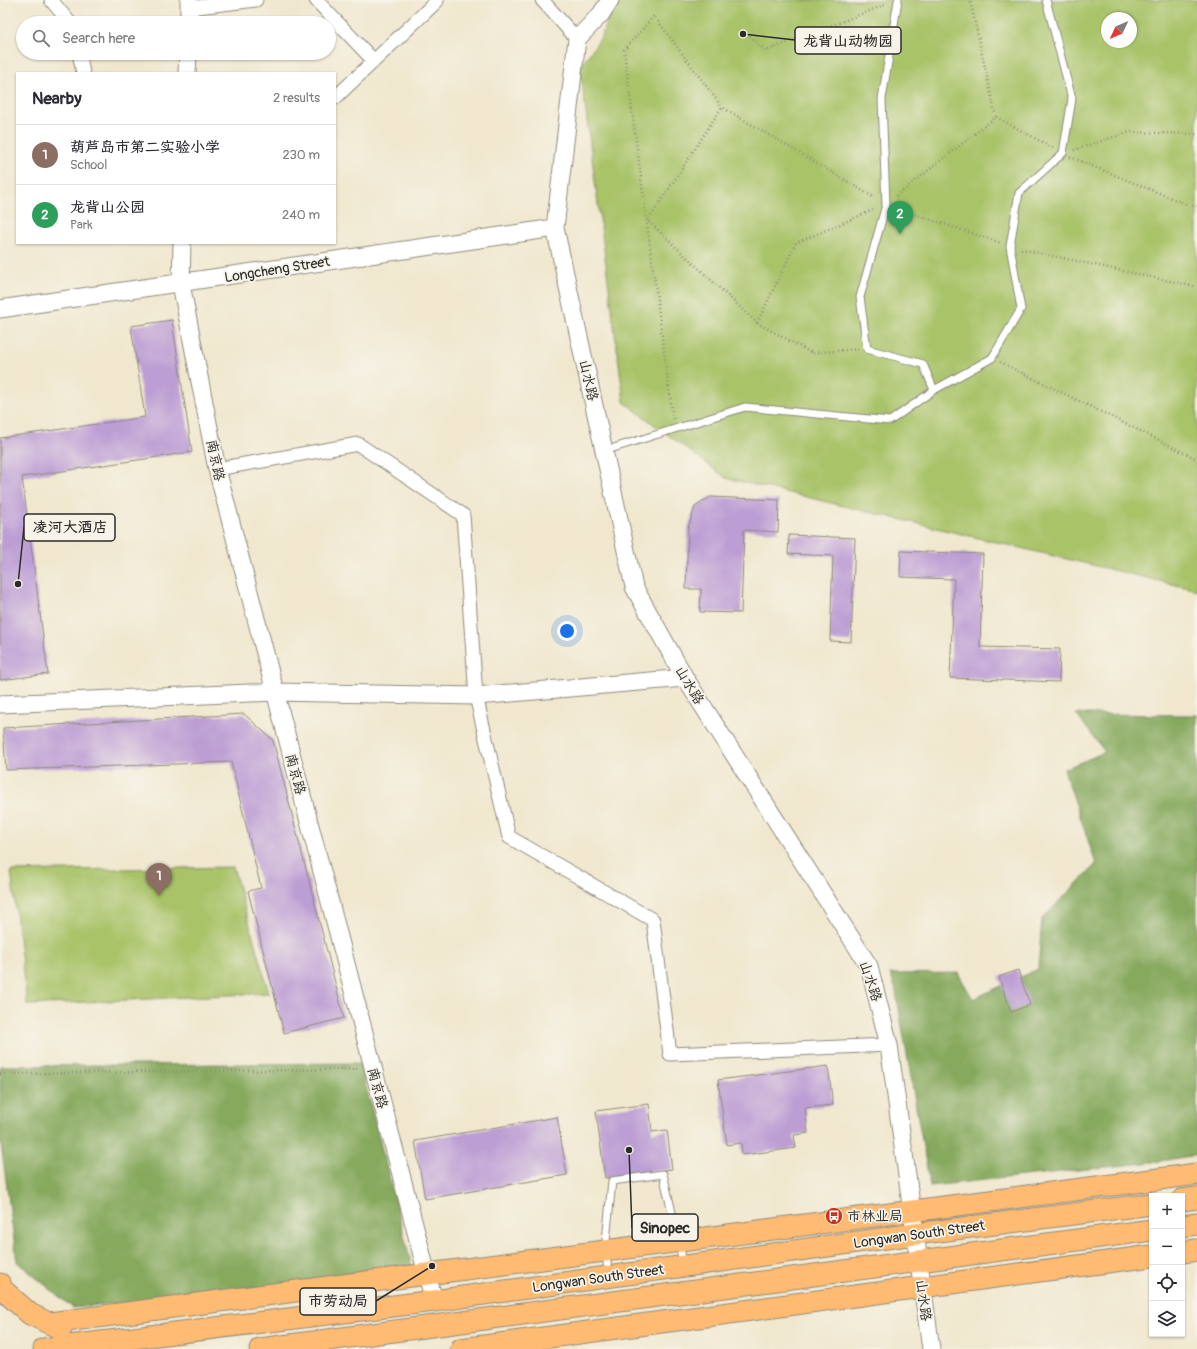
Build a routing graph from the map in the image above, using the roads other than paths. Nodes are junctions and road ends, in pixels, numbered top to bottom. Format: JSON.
{"nodes":[{"id":1,"x":51,"y":0,"type":"edge"},
{"id":2,"x":256,"y":0,"type":"edge"},
{"id":3,"x":316,"y":0,"type":"edge"},
{"id":4,"x":542,"y":0,"type":"edge"},
{"id":5,"x":610,"y":0,"type":"edge"},
{"id":6,"x":898,"y":0,"type":"edge"},
{"id":7,"x":1046,"y":0,"type":"edge"},
{"id":8,"x":437,"y":1,"type":"dead end"},
{"id":9,"x":189,"y":10,"type":"edge"},
{"id":10,"x":64,"y":16,"type":"edge"},
{"id":11,"x":331,"y":16,"type":"edge"},
{"id":12,"x":336,"y":21,"type":"edge"},
{"id":13,"x":577,"y":39,"type":"junction"},
{"id":14,"x":80,"y":60,"type":"edge"},
{"id":15,"x":188,"y":60,"type":"edge"},
{"id":16,"x":374,"y":61,"type":"junction"},
{"id":17,"x":83,"y":72,"type":"edge"},
{"id":18,"x":188,"y":72,"type":"edge"},
{"id":19,"x":336,"y":97,"type":"edge"},
{"id":20,"x":555,"y":228,"type":"junction"},
{"id":21,"x":182,"y":244,"type":"edge"},
{"id":22,"x":181,"y":284,"type":"junction"},
{"id":23,"x":0,"y":309,"type":"edge"},
{"id":24,"x":934,"y":390,"type":"junction"},
{"id":25,"x":604,"y":451,"type":"junction"},
{"id":26,"x":217,"y":469,"type":"junction"},
{"id":27,"x":685,"y":678,"type":"junction"},
{"id":28,"x":274,"y":692,"type":"junction"},
{"id":29,"x":476,"y":696,"type":"junction"},
{"id":30,"x":0,"y":704,"type":"edge"},
{"id":31,"x":889,"y":1045,"type":"junction"},
{"id":32,"x":1197,"y":1174,"type":"edge"},
{"id":33,"x":1197,"y":1198,"type":"edge"},
{"id":34,"x":1185,"y":1200,"type":"edge"},
{"id":35,"x":1149,"y":1204,"type":"edge"},
{"id":36,"x":912,"y":1211,"type":"junction"},
{"id":37,"x":1197,"y":1224,"type":"edge"},
{"id":38,"x":1185,"y":1226,"type":"edge"},
{"id":39,"x":1149,"y":1230,"type":"edge"},
{"id":40,"x":915,"y":1234,"type":"junction"},
{"id":41,"x":679,"y":1242,"type":"junction"},
{"id":42,"x":1197,"y":1250,"type":"edge"},
{"id":43,"x":605,"y":1252,"type":"junction"},
{"id":44,"x":1185,"y":1252,"type":"edge"},
{"id":45,"x":1149,"y":1256,"type":"edge"},
{"id":46,"x":918,"y":1261,"type":"junction"},
{"id":47,"x":503,"y":1265,"type":"junction"},
{"id":48,"x":683,"y":1266,"type":"junction"},
{"id":49,"x":427,"y":1274,"type":"junction"},
{"id":50,"x":610,"y":1276,"type":"junction"},
{"id":51,"x":0,"y":1284,"type":"edge"},
{"id":52,"x":922,"y":1287,"type":"junction"},
{"id":53,"x":506,"y":1291,"type":"junction"},
{"id":54,"x":656,"y":1296,"type":"junction"},
{"id":55,"x":434,"y":1301,"type":"junction"},
{"id":56,"x":659,"y":1322,"type":"junction"},
{"id":57,"x":50,"y":1324,"type":"junction"},
{"id":58,"x":127,"y":1339,"type":"junction"},
{"id":59,"x":44,"y":1349,"type":"edge"},
{"id":60,"x":260,"y":1349,"type":"edge"},
{"id":61,"x":461,"y":1349,"type":"edge"},
{"id":62,"x":931,"y":1349,"type":"edge"}],
"edges":[{"from":1,"to":10,"type":"street"},
{"from":2,"to":9,"type":"street"},
{"from":3,"to":11,"type":"street"},
{"from":4,"to":13,"type":"street"},
{"from":5,"to":13,"type":"street"},
{"from":6,"to":24,"type":"lane"},
{"from":7,"to":24,"type":"lane"},
{"from":8,"to":16,"type":"street"},
{"from":12,"to":16,"type":"street"},
{"from":13,"to":20,"type":"street","name":"山水路"},
{"from":14,"to":17,"type":"street"},
{"from":15,"to":18,"type":"street"},
{"from":16,"to":19,"type":"street"},
{"from":20,"to":22,"type":"street","name":"Longcheng Street"},
{"from":20,"to":25,"type":"street","name":"山水路"},
{"from":21,"to":22,"type":"street","name":"南京路"},
{"from":22,"to":23,"type":"street","name":"Longcheng Street"},
{"from":22,"to":26,"type":"street","name":"南京路"},
{"from":24,"to":25,"type":"lane"},
{"from":25,"to":27,"type":"street","name":"山水路"},
{"from":26,"to":28,"type":"street","name":"南京路"},
{"from":26,"to":29,"type":"street"},
{"from":27,"to":29,"type":"street"},
{"from":27,"to":31,"type":"street","name":"山水路"},
{"from":28,"to":29,"type":"street"},
{"from":28,"to":30,"type":"street"},
{"from":28,"to":49,"type":"street","name":"南京路"},
{"from":29,"to":31,"type":"street"},
{"from":31,"to":36,"type":"street","name":"山水路"},
{"from":32,"to":36,"type":"main road"},
{"from":33,"to":34,"type":"main road"},
{"from":35,"to":40,"type":"main road","name":"Longwan South Street"},
{"from":36,"to":40,"type":"street","name":"山水路"},
{"from":36,"to":41,"type":"main road"},
{"from":37,"to":38,"type":"main road"},
{"from":39,"to":46,"type":"main road","name":"Longwan South Street"},
{"from":40,"to":46,"type":"street","name":"山水路"},
{"from":40,"to":48,"type":"main road","name":"Longwan South Street"},
{"from":41,"to":43,"type":"main road"},
{"from":41,"to":43,"type":"lane"},
{"from":41,"to":48,"type":"lane"},
{"from":42,"to":44,"type":"main road"},
{"from":43,"to":47,"type":"main road"},
{"from":43,"to":50,"type":"lane"},
{"from":45,"to":52,"type":"main road"},
{"from":46,"to":52,"type":"street","name":"山水路"},
{"from":46,"to":54,"type":"main road","name":"Longwan South Street"},
{"from":47,"to":49,"type":"main road"},
{"from":47,"to":53,"type":"main road"},
{"from":48,"to":50,"type":"main road","name":"Longwan South Street"},
{"from":49,"to":55,"type":"street","name":"南京路"},
{"from":49,"to":57,"type":"main road"},
{"from":50,"to":53,"type":"main road","name":"Longwan South Street"},
{"from":51,"to":57,"type":"main road"},
{"from":52,"to":56,"type":"main road"},
{"from":52,"to":62,"type":"street","name":"山水路"},
{"from":53,"to":55,"type":"main road","name":"Longwan South Street"},
{"from":54,"to":56,"type":"main road"},
{"from":54,"to":60,"type":"main road","name":"Longwan South Street"},
{"from":55,"to":58,"type":"main road","name":"Longwan South Street"},
{"from":56,"to":61,"type":"main road"},
{"from":57,"to":58,"type":"main road"},
{"from":58,"to":59,"type":"main road","name":"Longwan South Street"}]}
